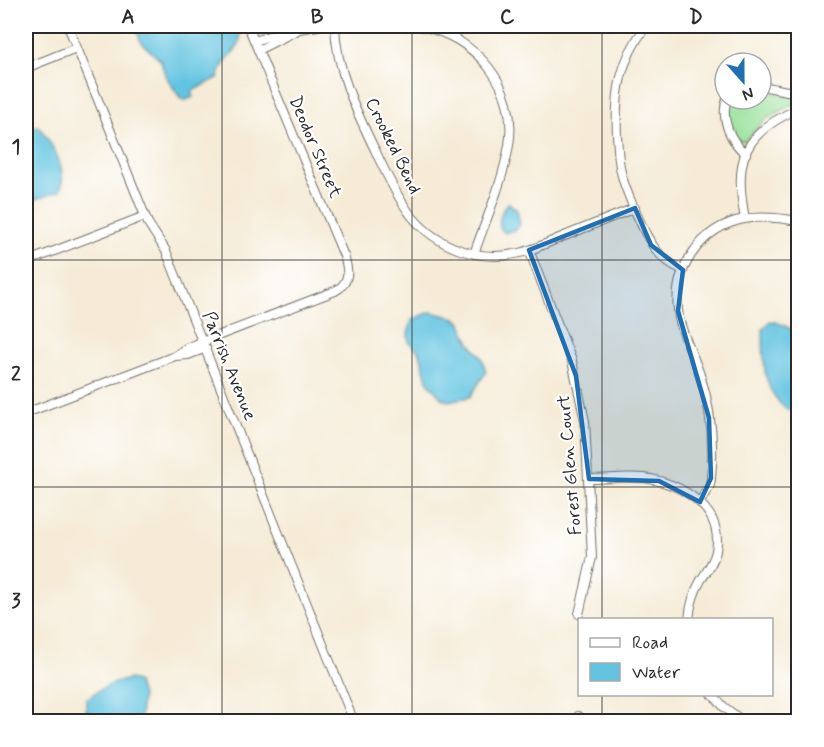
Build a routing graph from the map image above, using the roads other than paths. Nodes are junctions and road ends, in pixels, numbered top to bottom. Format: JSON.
{"nodes":[{"id":1,"x":68,"y":26,"type":"edge"},
{"id":2,"x":248,"y":26,"type":"edge"},
{"id":3,"x":318,"y":26,"type":"edge"},
{"id":4,"x":335,"y":26,"type":"edge"},
{"id":5,"x":420,"y":26,"type":"edge"},
{"id":6,"x":646,"y":26,"type":"edge"},
{"id":7,"x":256,"y":45,"type":"junction"},
{"id":8,"x":76,"y":48,"type":"junction"},
{"id":9,"x":26,"y":68,"type":"edge"},
{"id":10,"x":773,"y":88,"type":"edge"},
{"id":11,"x":798,"y":93,"type":"edge"},
{"id":12,"x":798,"y":109,"type":"edge"},
{"id":13,"x":724,"y":111,"type":"edge"},
{"id":14,"x":746,"y":154,"type":"junction"},
{"id":15,"x":635,"y":208,"type":"junction"},
{"id":16,"x":145,"y":216,"type":"junction"},
{"id":17,"x":745,"y":219,"type":"junction"},
{"id":18,"x":798,"y":221,"type":"edge"},
{"id":19,"x":529,"y":250,"type":"junction"},
{"id":20,"x":474,"y":254,"type":"junction"},
{"id":21,"x":26,"y":262,"type":"edge"},
{"id":22,"x":683,"y":270,"type":"junction"},
{"id":23,"x":204,"y":345,"type":"junction"},
{"id":24,"x":26,"y":413,"type":"edge"},
{"id":25,"x":589,"y":479,"type":"junction"},
{"id":26,"x":700,"y":502,"type":"junction"},
{"id":27,"x":579,"y":614,"type":"dead end"},
{"id":28,"x":689,"y":618,"type":"edge"},
{"id":29,"x":714,"y":696,"type":"edge"},
{"id":30,"x":354,"y":722,"type":"edge"},
{"id":31,"x":744,"y":722,"type":"edge"}],
"edges":[{"from":1,"to":8,"type":"street","name":"Parrish Avenue"},
{"from":2,"to":7,"type":"street","name":"Deodor Street"},
{"from":3,"to":7,"type":"street"},
{"from":4,"to":20,"type":"street","name":"Crooked Bend"},
{"from":5,"to":20,"type":"street"},
{"from":6,"to":15,"type":"street"},
{"from":7,"to":23,"type":"street","name":"Deodor Street"},
{"from":8,"to":9,"type":"street"},
{"from":8,"to":16,"type":"street","name":"Parrish Avenue"},
{"from":10,"to":11,"type":"street"},
{"from":12,"to":14,"type":"street"},
{"from":13,"to":14,"type":"street"},
{"from":14,"to":17,"type":"street"},
{"from":15,"to":19,"type":"street","name":"Crooked Bend"},
{"from":15,"to":22,"type":"street"},
{"from":16,"to":21,"type":"street"},
{"from":16,"to":23,"type":"street","name":"Parrish Avenue"},
{"from":17,"to":18,"type":"street"},
{"from":17,"to":22,"type":"street"},
{"from":19,"to":20,"type":"street","name":"Crooked Bend"},
{"from":19,"to":25,"type":"street","name":"Forest Glen Court"},
{"from":22,"to":26,"type":"street"},
{"from":23,"to":24,"type":"street"},
{"from":23,"to":30,"type":"street","name":"Parrish Avenue"},
{"from":25,"to":26,"type":"street"},
{"from":25,"to":27,"type":"street","name":"Forest Glen Court"},
{"from":26,"to":28,"type":"street"},
{"from":29,"to":31,"type":"street"}]}
